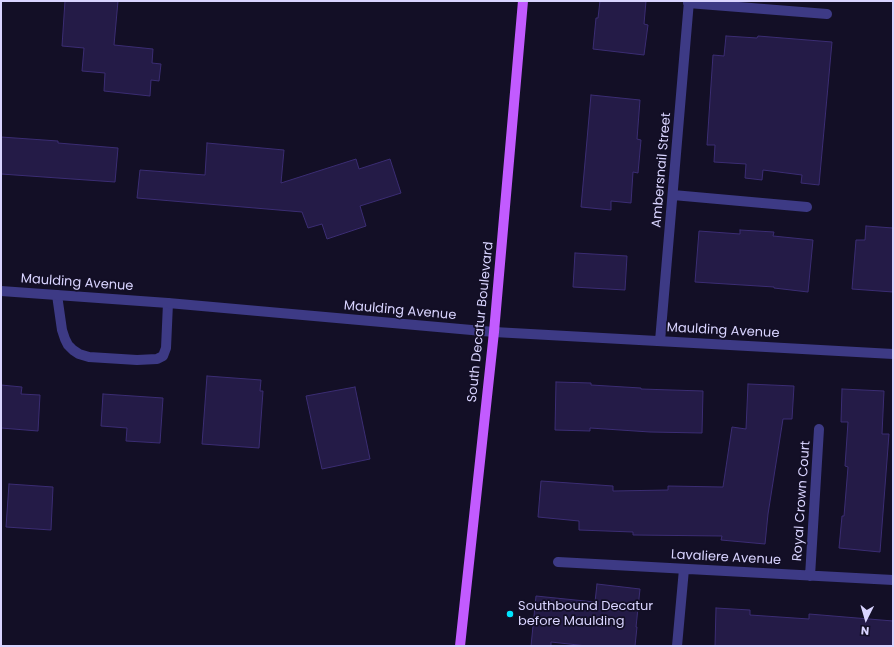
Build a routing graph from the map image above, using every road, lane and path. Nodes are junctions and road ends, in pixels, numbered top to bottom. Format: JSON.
{"nodes":[{"id":1,"x":523,"y":1,"type":"edge"},
{"id":2,"x":688,"y":2,"type":"edge"},
{"id":3,"x":827,"y":14,"type":"dead end"},
{"id":4,"x":673,"y":195,"type":"junction"},
{"id":5,"x":807,"y":207,"type":"dead end"},
{"id":6,"x":1,"y":291,"type":"edge"},
{"id":7,"x":57,"y":295,"type":"junction"},
{"id":8,"x":168,"y":303,"type":"junction"},
{"id":9,"x":494,"y":332,"type":"junction"},
{"id":10,"x":660,"y":341,"type":"junction"},
{"id":11,"x":893,"y":354,"type":"edge"},
{"id":12,"x":819,"y":429,"type":"dead end"},
{"id":13,"x":558,"y":562,"type":"dead end"},
{"id":14,"x":684,"y":569,"type":"junction"},
{"id":15,"x":810,"y":576,"type":"junction"},
{"id":16,"x":893,"y":580,"type":"edge"},
{"id":17,"x":460,"y":646,"type":"edge"},
{"id":18,"x":677,"y":646,"type":"edge"}],
"edges":[{"from":1,"to":9,"type":"main road","name":"South Decatur Boulevard"},
{"from":2,"to":3,"type":"street"},
{"from":2,"to":4,"type":"street","name":"Ambersnail Street"},
{"from":4,"to":5,"type":"street"},
{"from":4,"to":10,"type":"street","name":"Ambersnail Street"},
{"from":6,"to":7,"type":"street","name":"Maulding Avenue"},
{"from":7,"to":8,"type":"street","name":"Maulding Avenue"},
{"from":7,"to":8,"type":"street"},
{"from":8,"to":9,"type":"street","name":"Maulding Avenue"},
{"from":9,"to":10,"type":"street","name":"Maulding Avenue"},
{"from":9,"to":17,"type":"main road","name":"South Decatur Boulevard"},
{"from":10,"to":11,"type":"street","name":"Maulding Avenue"},
{"from":12,"to":15,"type":"street","name":"Royal Crown Court"},
{"from":13,"to":14,"type":"street","name":"Lavaliere Avenue"},
{"from":14,"to":15,"type":"street","name":"Lavaliere Avenue"},
{"from":14,"to":18,"type":"street"},
{"from":15,"to":16,"type":"street","name":"Lavaliere Avenue"}]}
